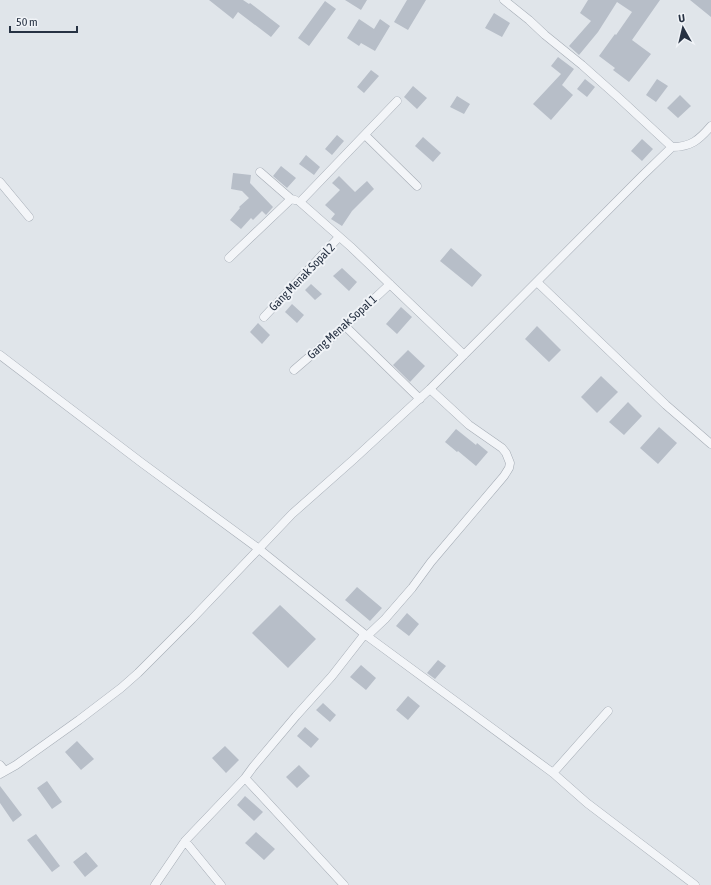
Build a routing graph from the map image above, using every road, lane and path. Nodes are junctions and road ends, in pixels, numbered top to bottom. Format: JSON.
{"nodes":[{"id":1,"x":504,"y":0,"type":"edge"},
{"id":2,"x":397,"y":101,"type":"dead end"},
{"id":3,"x":711,"y":126,"type":"edge"},
{"id":4,"x":365,"y":135,"type":"junction"},
{"id":5,"x":672,"y":147,"type":"junction"},
{"id":6,"x":260,"y":172,"type":"dead end"},
{"id":7,"x":0,"y":182,"type":"edge"},
{"id":8,"x":417,"y":186,"type":"dead end"},
{"id":9,"x":291,"y":199,"type":"junction"},
{"id":10,"x":300,"y":202,"type":"junction"},
{"id":11,"x":29,"y":217,"type":"dead end"},
{"id":12,"x":340,"y":237,"type":"junction"},
{"id":13,"x":229,"y":258,"type":"dead end"},
{"id":14,"x":537,"y":282,"type":"junction"},
{"id":15,"x":390,"y":284,"type":"junction"},
{"id":16,"x":264,"y":317,"type":"dead end"},
{"id":17,"x":345,"y":326,"type":"junction"},
{"id":18,"x":0,"y":354,"type":"edge"},
{"id":19,"x":464,"y":355,"type":"junction"},
{"id":20,"x":294,"y":370,"type":"dead end"},
{"id":21,"x":430,"y":389,"type":"junction"},
{"id":22,"x":420,"y":398,"type":"junction"},
{"id":23,"x":711,"y":444,"type":"edge"},
{"id":24,"x":259,"y":549,"type":"junction"},
{"id":25,"x":362,"y":639,"type":"junction"},
{"id":26,"x":608,"y":711,"type":"dead end"},
{"id":27,"x":2,"y":770,"type":"edge"},
{"id":28,"x":553,"y":773,"type":"junction"},
{"id":29,"x":245,"y":778,"type":"junction"},
{"id":30,"x":185,"y":841,"type":"junction"},
{"id":31,"x":155,"y":885,"type":"edge"},
{"id":32,"x":221,"y":885,"type":"edge"},
{"id":33,"x":344,"y":885,"type":"edge"},
{"id":34,"x":695,"y":885,"type":"edge"}],
"edges":[{"from":1,"to":5,"type":"street"},
{"from":2,"to":4,"type":"street"},
{"from":3,"to":5,"type":"street"},
{"from":4,"to":8,"type":"street"},
{"from":4,"to":10,"type":"street"},
{"from":5,"to":14,"type":"street"},
{"from":6,"to":9,"type":"street"},
{"from":7,"to":11,"type":"street"},
{"from":9,"to":10,"type":"street"},
{"from":9,"to":13,"type":"street"},
{"from":10,"to":12,"type":"street"},
{"from":12,"to":15,"type":"street"},
{"from":12,"to":16,"type":"street","name":"Gang Menak Sopal 2"},
{"from":14,"to":19,"type":"street"},
{"from":14,"to":23,"type":"street"},
{"from":15,"to":17,"type":"street","name":"Gang Menak Sopal 1"},
{"from":15,"to":19,"type":"street"},
{"from":17,"to":20,"type":"street","name":"Gang Menak Sopal 1"},
{"from":17,"to":22,"type":"street"},
{"from":18,"to":24,"type":"street"},
{"from":19,"to":21,"type":"street"},
{"from":21,"to":22,"type":"street"},
{"from":21,"to":25,"type":"street"},
{"from":22,"to":24,"type":"street"},
{"from":24,"to":25,"type":"street"},
{"from":24,"to":27,"type":"street"},
{"from":25,"to":28,"type":"street"},
{"from":25,"to":29,"type":"street"},
{"from":26,"to":28,"type":"street"},
{"from":28,"to":34,"type":"street"},
{"from":29,"to":30,"type":"street"},
{"from":29,"to":33,"type":"street"},
{"from":30,"to":31,"type":"street"},
{"from":30,"to":32,"type":"street"}]}
